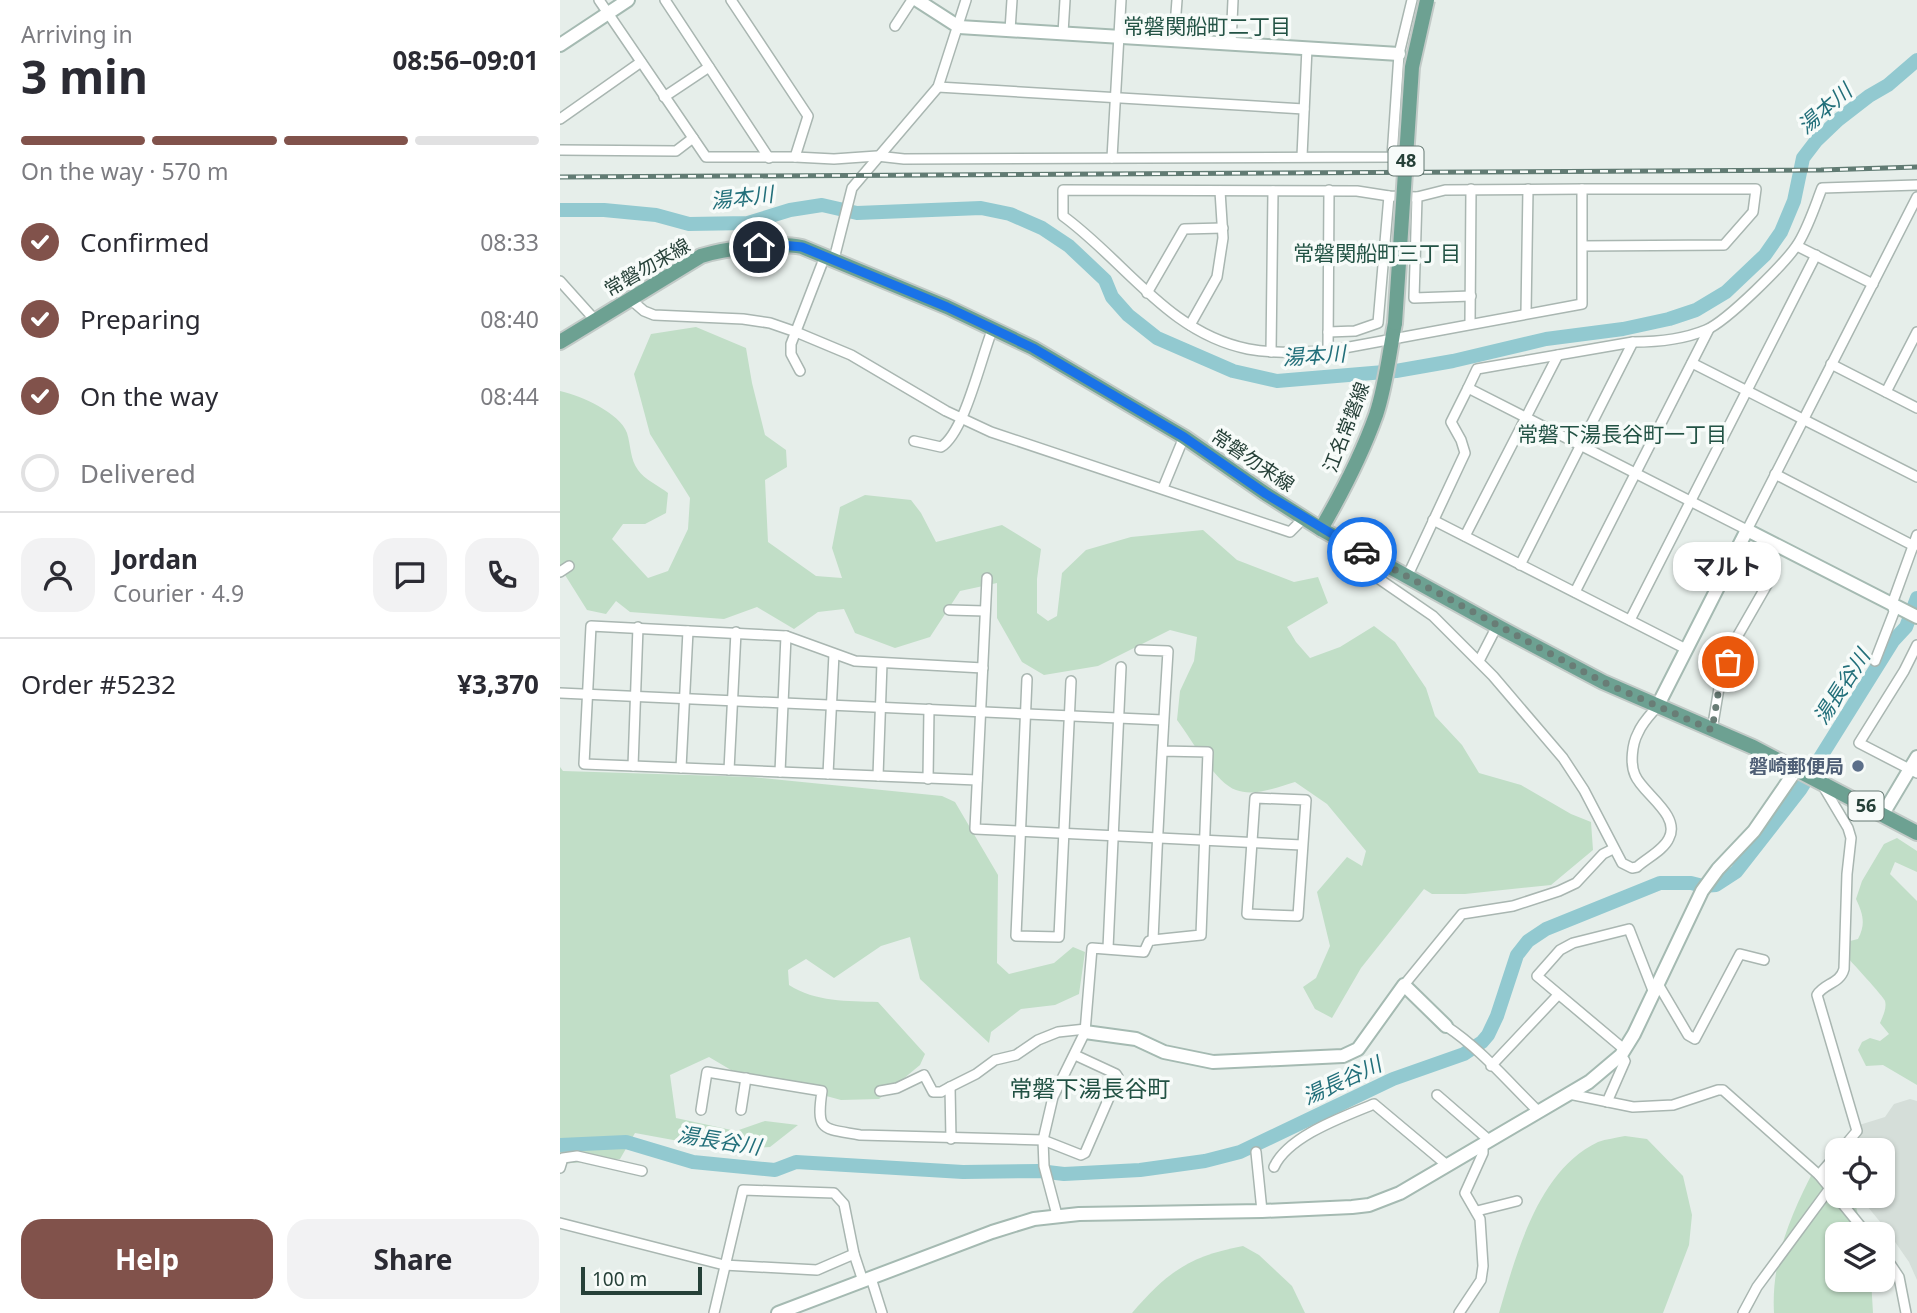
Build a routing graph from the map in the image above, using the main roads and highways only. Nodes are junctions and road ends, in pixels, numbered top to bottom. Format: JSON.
{"nodes":[{"id":1,"x":1427,"y":0,"type":"edge"},
{"id":2,"x":560,"y":342,"type":"edge"},
{"id":3,"x":1321,"y":529,"type":"junction"},
{"id":4,"x":1917,"y":833,"type":"edge"}],
"edges":[{"from":1,"to":3,"type":"main road","name":"江名常磐線","number":"48","bridge":true},
{"from":2,"to":3,"type":"main road","name":"常磐勿来線","number":"56"},
{"from":3,"to":4,"type":"main road","name":"常磐勿来線","number":"56"}]}
